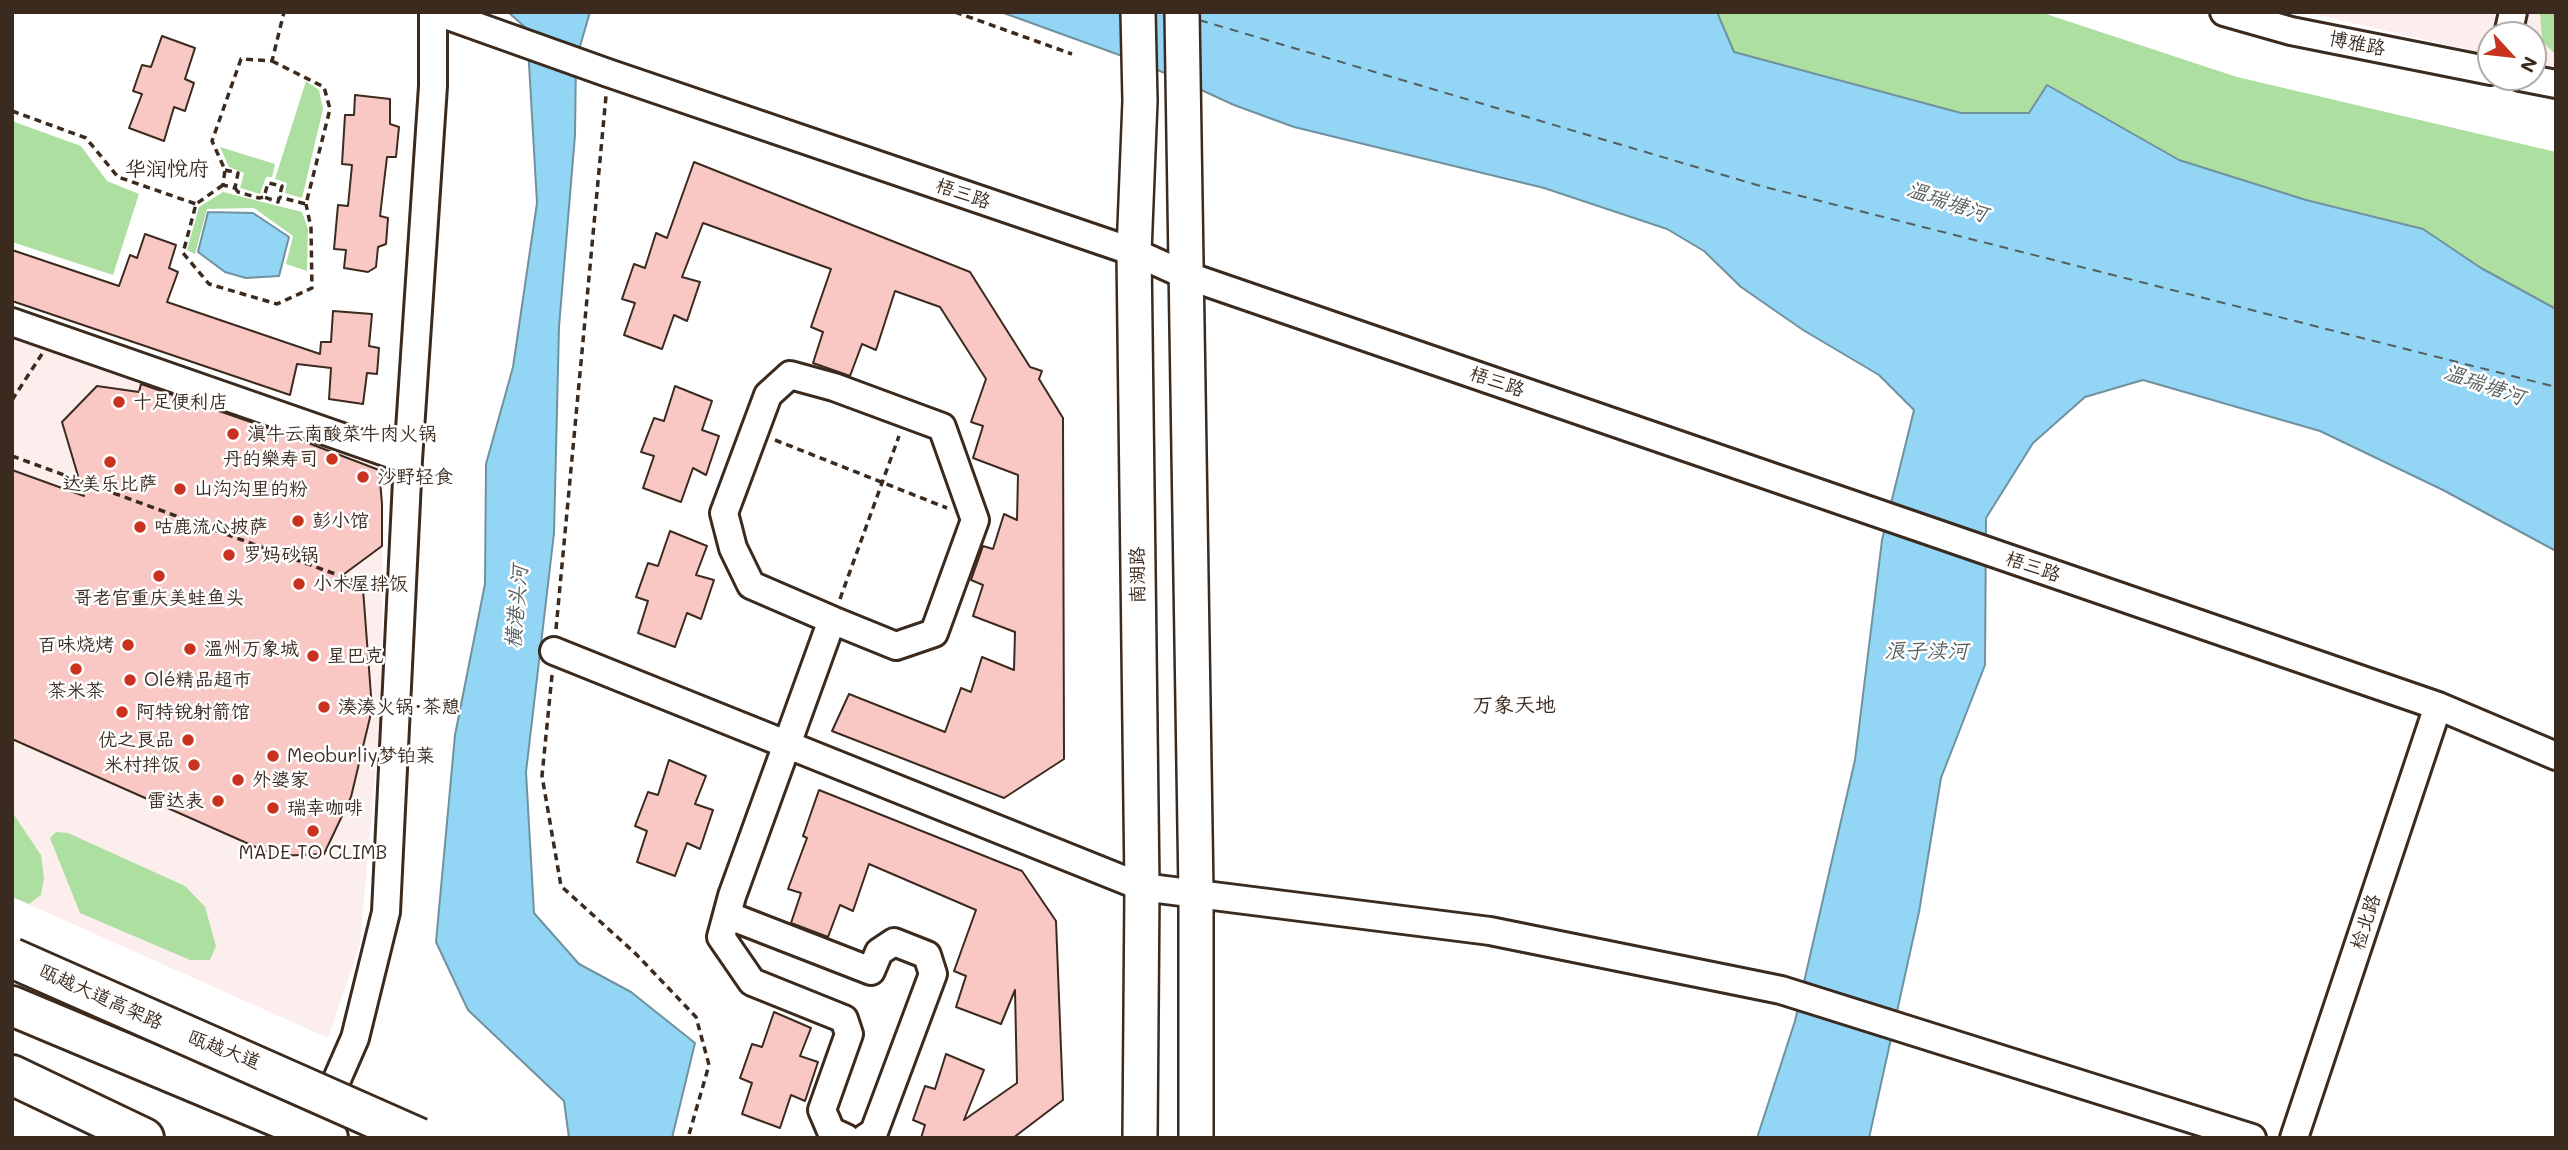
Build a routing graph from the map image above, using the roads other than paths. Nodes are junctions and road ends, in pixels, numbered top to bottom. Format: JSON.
{"nodes":[{"id":1,"x":435,"y":12,"type":"edge"},
{"id":2,"x":1138,"y":12,"type":"edge"},
{"id":3,"x":1182,"y":12,"type":"edge"},
{"id":4,"x":2224,"y":12,"type":"edge"},
{"id":5,"x":2288,"y":22,"type":"edge"},
{"id":6,"x":2477,"y":68,"type":"edge"},
{"id":7,"x":1134,"y":252,"type":"junction"},
{"id":8,"x":1185,"y":275,"type":"junction"},
{"id":9,"x":12,"y":322,"type":"edge"},
{"id":10,"x":408,"y":460,"type":"junction"},
{"id":11,"x":832,"y":620,"type":"junction"},
{"id":12,"x":554,"y":652,"type":"road end"},
{"id":13,"x":2438,"y":706,"type":"junction"},
{"id":14,"x":786,"y":744,"type":"junction"},
{"id":15,"x":2556,"y":756,"type":"edge"},
{"id":16,"x":1142,"y":887,"type":"junction"},
{"id":17,"x":1196,"y":892,"type":"junction"},
{"id":18,"x":727,"y":915,"type":"junction"},
{"id":19,"x":12,"y":958,"type":"edge"},
{"id":20,"x":12,"y":967,"type":"edge"},
{"id":21,"x":12,"y":1006,"type":"edge"},
{"id":22,"x":12,"y":1075,"type":"edge"},
{"id":23,"x":331,"y":1093,"type":"junction"},
{"id":24,"x":144,"y":1138,"type":"edge"},
{"id":25,"x":328,"y":1138,"type":"edge"},
{"id":26,"x":419,"y":1138,"type":"edge"},
{"id":27,"x":433,"y":1138,"type":"edge"},
{"id":28,"x":846,"y":1138,"type":"edge"},
{"id":29,"x":865,"y":1138,"type":"edge"},
{"id":30,"x":1140,"y":1138,"type":"edge"},
{"id":31,"x":1196,"y":1138,"type":"edge"},
{"id":32,"x":2252,"y":1138,"type":"edge"},
{"id":33,"x":2294,"y":1138,"type":"edge"}],
"edges":[{"from":1,"to":7,"type":"street","name":"梧三路"},
{"from":1,"to":10,"type":"street"},
{"from":2,"to":7,"type":"main road","name":"南湖路"},
{"from":3,"to":8,"type":"main road"},
{"from":4,"to":5,"type":"street","name":"博雅路"},
{"from":5,"to":6,"type":"street","name":"博雅路"},
{"from":7,"to":8,"type":"street","name":"梧三路"},
{"from":7,"to":16,"type":"main road","name":"南湖路"},
{"from":8,"to":13,"type":"street","name":"梧三路"},
{"from":8,"to":17,"type":"main road"},
{"from":9,"to":10,"type":"street"},
{"from":10,"to":23,"type":"street"},
{"from":11,"to":11,"type":"street"},
{"from":11,"to":14,"type":"street"},
{"from":12,"to":14,"type":"street"},
{"from":13,"to":15,"type":"street","name":"梧三路"},
{"from":13,"to":33,"type":"street","name":"检北路"},
{"from":14,"to":16,"type":"street"},
{"from":14,"to":18,"type":"street"},
{"from":16,"to":17,"type":"street"},
{"from":16,"to":30,"type":"main road","name":"南湖路"},
{"from":17,"to":31,"type":"main road"},
{"from":17,"to":32,"type":"street"},
{"from":18,"to":28,"type":"street"},
{"from":18,"to":29,"type":"street"},
{"from":19,"to":26,"type":"highway","name":"瓯越大道高架路","bridge":true},
{"from":20,"to":23,"type":"highway","name":"瓯越大道"},
{"from":21,"to":25,"type":"highway"},
{"from":22,"to":24,"type":"highway"},
{"from":23,"to":27,"type":"highway","name":"瓯越大道"}]}
